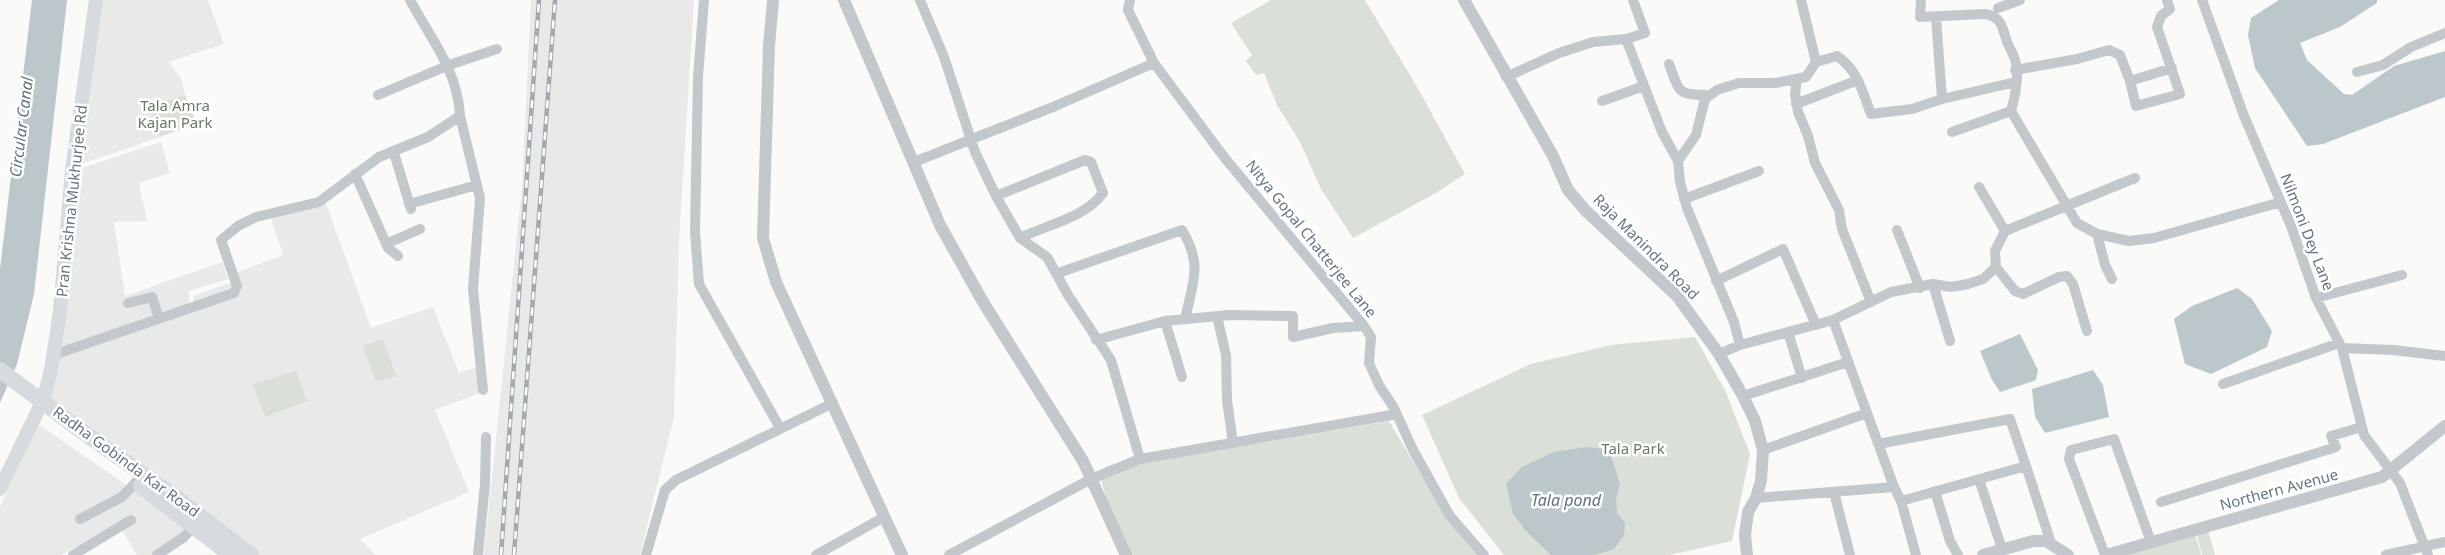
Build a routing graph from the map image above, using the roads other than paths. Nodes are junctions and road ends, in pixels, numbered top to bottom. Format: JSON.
{"nodes":[{"id":1,"x":96,"y":0,"type":"edge"},
{"id":2,"x":410,"y":0,"type":"edge"},
{"id":3,"x":704,"y":0,"type":"edge"},
{"id":4,"x":773,"y":0,"type":"edge"},
{"id":5,"x":844,"y":0,"type":"edge"},
{"id":6,"x":920,"y":0,"type":"edge"},
{"id":7,"x":1130,"y":0,"type":"edge"},
{"id":8,"x":1464,"y":0,"type":"edge"},
{"id":9,"x":1633,"y":0,"type":"edge"},
{"id":10,"x":1801,"y":0,"type":"edge"},
{"id":11,"x":1921,"y":0,"type":"edge"},
{"id":12,"x":2020,"y":0,"type":"edge"},
{"id":13,"x":2167,"y":0,"type":"edge"},
{"id":14,"x":2202,"y":0,"type":"edge"},
{"id":15,"x":1998,"y":8,"type":"edge"},
{"id":16,"x":1936,"y":17,"type":"junction"},
{"id":17,"x":2445,"y":34,"type":"edge"},
{"id":18,"x":1626,"y":40,"type":"junction"},
{"id":19,"x":497,"y":49,"type":"dead end"},
{"id":20,"x":1816,"y":62,"type":"junction"},
{"id":21,"x":1154,"y":63,"type":"junction"},
{"id":22,"x":1668,"y":64,"type":"dead end"},
{"id":23,"x":449,"y":65,"type":"junction"},
{"id":24,"x":2172,"y":68,"type":"junction"},
{"id":25,"x":2015,"y":70,"type":"junction"},
{"id":26,"x":2357,"y":72,"type":"dead end"},
{"id":27,"x":1506,"y":77,"type":"junction"},
{"id":28,"x":1797,"y":79,"type":"junction"},
{"id":29,"x":1858,"y":80,"type":"junction"},
{"id":30,"x":2130,"y":81,"type":"junction"},
{"id":31,"x":2016,"y":82,"type":"junction"},
{"id":32,"x":1644,"y":86,"type":"junction"},
{"id":33,"x":378,"y":95,"type":"dead end"},
{"id":34,"x":1709,"y":95,"type":"junction"},
{"id":35,"x":1942,"y":99,"type":"junction"},
{"id":36,"x":1602,"y":101,"type":"dead end"},
{"id":37,"x":1796,"y":104,"type":"junction"},
{"id":38,"x":2010,"y":111,"type":"junction"},
{"id":39,"x":460,"y":116,"type":"junction"},
{"id":40,"x":1952,"y":132,"type":"dead end"},
{"id":41,"x":971,"y":140,"type":"junction"},
{"id":42,"x":394,"y":152,"type":"junction"},
{"id":43,"x":1678,"y":161,"type":"junction"},
{"id":44,"x":914,"y":162,"type":"junction"},
{"id":45,"x":1759,"y":171,"type":"dead end"},
{"id":46,"x":354,"y":174,"type":"junction"},
{"id":47,"x":2134,"y":178,"type":"dead end"},
{"id":48,"x":477,"y":185,"type":"junction"},
{"id":49,"x":1979,"y":187,"type":"dead end"},
{"id":50,"x":996,"y":196,"type":"junction"},
{"id":51,"x":1684,"y":199,"type":"junction"},
{"id":52,"x":2281,"y":202,"type":"junction"},
{"id":53,"x":2067,"y":206,"type":"junction"},
{"id":54,"x":420,"y":229,"type":"dead end"},
{"id":55,"x":1897,"y":230,"type":"dead end"},
{"id":56,"x":2005,"y":231,"type":"junction"},
{"id":57,"x":2097,"y":234,"type":"junction"},
{"id":58,"x":1020,"y":238,"type":"junction"},
{"id":59,"x":386,"y":244,"type":"junction"},
{"id":60,"x":398,"y":256,"type":"dead end"},
{"id":61,"x":1996,"y":267,"type":"junction"},
{"id":62,"x":1058,"y":273,"type":"junction"},
{"id":63,"x":2402,"y":275,"type":"dead end"},
{"id":64,"x":2112,"y":279,"type":"dead end"},
{"id":65,"x":1716,"y":281,"type":"junction"},
{"id":66,"x":1933,"y":284,"type":"junction"},
{"id":67,"x":1920,"y":288,"type":"junction"},
{"id":68,"x":2316,"y":298,"type":"junction"},
{"id":69,"x":1872,"y":302,"type":"junction"},
{"id":70,"x":128,"y":304,"type":"dead end"},
{"id":71,"x":1217,"y":316,"type":"junction"},
{"id":72,"x":159,"y":318,"type":"junction"},
{"id":73,"x":1185,"y":319,"type":"junction"},
{"id":74,"x":1833,"y":320,"type":"junction"},
{"id":75,"x":1165,"y":321,"type":"junction"},
{"id":76,"x":1816,"y":325,"type":"junction"},
{"id":77,"x":1364,"y":326,"type":"junction"},
{"id":78,"x":2087,"y":331,"type":"dead end"},
{"id":79,"x":1788,"y":332,"type":"junction"},
{"id":80,"x":1096,"y":340,"type":"junction"},
{"id":81,"x":1950,"y":341,"type":"dead end"},
{"id":82,"x":1740,"y":345,"type":"junction"},
{"id":83,"x":2340,"y":345,"type":"junction"},
{"id":84,"x":1719,"y":354,"type":"junction"},
{"id":85,"x":53,"y":355,"type":"junction"},
{"id":86,"x":2445,"y":356,"type":"edge"},
{"id":87,"x":1848,"y":362,"type":"junction"},
{"id":88,"x":0,"y":370,"type":"edge"},
{"id":89,"x":1182,"y":378,"type":"dead end"},
{"id":90,"x":1802,"y":378,"type":"junction"},
{"id":91,"x":0,"y":382,"type":"edge"},
{"id":92,"x":2223,"y":384,"type":"dead end"},
{"id":93,"x":483,"y":390,"type":"dead end"},
{"id":94,"x":1743,"y":396,"type":"junction"},
{"id":95,"x":35,"y":401,"type":"junction"},
{"id":96,"x":833,"y":403,"type":"junction"},
{"id":97,"x":1867,"y":413,"type":"junction"},
{"id":98,"x":1397,"y":414,"type":"junction"},
{"id":99,"x":2445,"y":426,"type":"edge"},
{"id":100,"x":2362,"y":427,"type":"junction"},
{"id":101,"x":780,"y":428,"type":"junction"},
{"id":102,"x":486,"y":437,"type":"dead end"},
{"id":103,"x":1233,"y":443,"type":"junction"},
{"id":104,"x":1878,"y":444,"type":"junction"},
{"id":105,"x":1763,"y":450,"type":"junction"},
{"id":106,"x":1140,"y":459,"type":"junction"},
{"id":107,"x":2026,"y":466,"type":"junction"},
{"id":108,"x":2390,"y":471,"type":"junction"},
{"id":109,"x":1091,"y":479,"type":"junction"},
{"id":110,"x":1979,"y":479,"type":"junction"},
{"id":111,"x":136,"y":482,"type":"junction"},
{"id":112,"x":1894,"y":487,"type":"junction"},
{"id":113,"x":0,"y":489,"type":"edge"},
{"id":114,"x":1935,"y":491,"type":"junction"},
{"id":115,"x":1834,"y":492,"type":"junction"},
{"id":116,"x":1756,"y":498,"type":"junction"},
{"id":117,"x":177,"y":501,"type":"junction"},
{"id":118,"x":1901,"y":501,"type":"junction"},
{"id":119,"x":2161,"y":502,"type":"dead end"},
{"id":120,"x":884,"y":517,"type":"junction"},
{"id":121,"x":80,"y":519,"type":"dead end"},
{"id":122,"x":131,"y":520,"type":"dead end"},
{"id":123,"x":194,"y":526,"type":"junction"},
{"id":124,"x":2151,"y":542,"type":"junction"},
{"id":125,"x":2445,"y":542,"type":"edge"},
{"id":126,"x":2051,"y":543,"type":"junction"},
{"id":127,"x":2002,"y":549,"type":"junction"},
{"id":128,"x":2427,"y":550,"type":"edge"},
{"id":129,"x":226,"y":553,"type":"edge"},
{"id":130,"x":80,"y":554,"type":"edge"},
{"id":131,"x":1745,"y":554,"type":"edge"},
{"id":132,"x":2066,"y":554,"type":"edge"},
{"id":133,"x":157,"y":555,"type":"edge"},
{"id":134,"x":251,"y":555,"type":"edge"},
{"id":135,"x":478,"y":555,"type":"edge"},
{"id":136,"x":646,"y":555,"type":"edge"},
{"id":137,"x":816,"y":555,"type":"edge"},
{"id":138,"x":902,"y":555,"type":"edge"},
{"id":139,"x":949,"y":555,"type":"edge"},
{"id":140,"x":1126,"y":555,"type":"edge"},
{"id":141,"x":1484,"y":555,"type":"edge"},
{"id":142,"x":1850,"y":555,"type":"edge"},
{"id":143,"x":1916,"y":555,"type":"edge"},
{"id":144,"x":1958,"y":555,"type":"edge"},
{"id":145,"x":1983,"y":555,"type":"edge"},
{"id":146,"x":2106,"y":555,"type":"edge"},
{"id":147,"x":2386,"y":555,"type":"edge"}],
"edges":[{"from":1,"to":85,"type":"main road","name":"Pran Krishna Mukhurjee Rd"},
{"from":2,"to":23,"type":"street"},
{"from":3,"to":101,"type":"street"},
{"from":4,"to":96,"type":"street"},
{"from":5,"to":44,"type":"street"},
{"from":6,"to":41,"type":"street"},
{"from":7,"to":21,"type":"street","name":"Nitya Gopal Chatterjee Lane"},
{"from":8,"to":27,"type":"street","name":"Raja Manindra Road"},
{"from":9,"to":18,"type":"street"},
{"from":10,"to":20,"type":"street"},
{"from":11,"to":16,"type":"street"},
{"from":12,"to":15,"type":"street"},
{"from":13,"to":24,"type":"street"},
{"from":14,"to":52,"type":"street","name":"Nilmoni Dey Lane"},
{"from":15,"to":16,"type":"street"},
{"from":15,"to":25,"type":"street"},
{"from":16,"to":35,"type":"street"},
{"from":17,"to":26,"type":"street"},
{"from":18,"to":27,"type":"street"},
{"from":18,"to":32,"type":"street"},
{"from":19,"to":23,"type":"street"},
{"from":20,"to":28,"type":"street"},
{"from":20,"to":29,"type":"street"},
{"from":21,"to":41,"type":"street"},
{"from":21,"to":77,"type":"street","name":"Nitya Gopal Chatterjee Lane"},
{"from":22,"to":34,"type":"street"},
{"from":23,"to":33,"type":"street"},
{"from":23,"to":39,"type":"street"},
{"from":24,"to":30,"type":"street"},
{"from":24,"to":30,"type":"street"},
{"from":25,"to":30,"type":"street"},
{"from":25,"to":31,"type":"street"},
{"from":27,"to":84,"type":"street","name":"Raja Manindra Road"},
{"from":28,"to":34,"type":"street"},
{"from":28,"to":37,"type":"street"},
{"from":29,"to":35,"type":"street"},
{"from":29,"to":37,"type":"street"},
{"from":31,"to":35,"type":"street"},
{"from":31,"to":38,"type":"street"},
{"from":32,"to":36,"type":"street"},
{"from":32,"to":43,"type":"street"},
{"from":34,"to":43,"type":"street"},
{"from":37,"to":69,"type":"street"},
{"from":38,"to":40,"type":"street"},
{"from":38,"to":53,"type":"street"},
{"from":39,"to":42,"type":"street"},
{"from":39,"to":48,"type":"street"},
{"from":41,"to":44,"type":"street"},
{"from":41,"to":50,"type":"street"},
{"from":42,"to":46,"type":"street"},
{"from":42,"to":48,"type":"street"},
{"from":43,"to":51,"type":"street"},
{"from":44,"to":109,"type":"street"},
{"from":45,"to":51,"type":"street"},
{"from":46,"to":59,"type":"street"},
{"from":46,"to":72,"type":"street"},
{"from":47,"to":53,"type":"street"},
{"from":48,"to":93,"type":"street"},
{"from":49,"to":56,"type":"street"},
{"from":50,"to":58,"type":"street"},
{"from":50,"to":58,"type":"street"},
{"from":51,"to":65,"type":"street"},
{"from":52,"to":57,"type":"street"},
{"from":52,"to":68,"type":"street","name":"Nilmoni Dey Lane"},
{"from":53,"to":56,"type":"street"},
{"from":53,"to":57,"type":"street"},
{"from":54,"to":59,"type":"street"},
{"from":55,"to":67,"type":"street"},
{"from":56,"to":61,"type":"street"},
{"from":57,"to":64,"type":"street"},
{"from":58,"to":62,"type":"street"},
{"from":59,"to":60,"type":"street"},
{"from":61,"to":66,"type":"street"},
{"from":61,"to":78,"type":"street"},
{"from":62,"to":73,"type":"street"},
{"from":62,"to":80,"type":"street"},
{"from":63,"to":68,"type":"street"},
{"from":65,"to":76,"type":"street"},
{"from":65,"to":82,"type":"street"},
{"from":66,"to":67,"type":"street"},
{"from":66,"to":81,"type":"street"},
{"from":67,"to":69,"type":"street"},
{"from":68,"to":83,"type":"street","name":"Nilmoni Dey Lane"},
{"from":69,"to":74,"type":"street"},
{"from":70,"to":72,"type":"street"},
{"from":71,"to":73,"type":"street"},
{"from":71,"to":77,"type":"street"},
{"from":71,"to":103,"type":"street"},
{"from":72,"to":85,"type":"street"},
{"from":73,"to":75,"type":"street"},
{"from":74,"to":76,"type":"street"},
{"from":74,"to":87,"type":"street"},
{"from":75,"to":80,"type":"street"},
{"from":75,"to":89,"type":"street"},
{"from":76,"to":79,"type":"street"},
{"from":77,"to":98,"type":"street","name":"Nitya Gopal Chatterjee Lane"},
{"from":79,"to":82,"type":"street"},
{"from":79,"to":90,"type":"street"},
{"from":80,"to":106,"type":"street"},
{"from":82,"to":84,"type":"street"},
{"from":83,"to":86,"type":"street"},
{"from":83,"to":92,"type":"street"},
{"from":83,"to":100,"type":"street","name":"Nilmoni Dey Lane"},
{"from":84,"to":94,"type":"street","name":"Raja Manindra Road"},
{"from":85,"to":95,"type":"main road","name":"Pran Krishna Mukhurjee Rd"},
{"from":87,"to":90,"type":"street"},
{"from":87,"to":97,"type":"street"},
{"from":88,"to":95,"type":"main road","name":"Radha Gobinda Kar Road"},
{"from":90,"to":94,"type":"street"},
{"from":91,"to":95,"type":"main road","name":"Radha Gobinda Kar Road"},
{"from":94,"to":105,"type":"street","name":"Raja Manindra Road"},
{"from":95,"to":111,"type":"main road","name":"Radha Gobinda Kar Road"},
{"from":95,"to":113,"type":"main road","name":"Pran Krishna Mukhurjee Rd"},
{"from":95,"to":117,"type":"main road","name":"Radha Gobinda Kar Road"},
{"from":96,"to":101,"type":"street"},
{"from":96,"to":120,"type":"street"},
{"from":97,"to":104,"type":"street"},
{"from":97,"to":105,"type":"street"},
{"from":98,"to":103,"type":"street"},
{"from":98,"to":141,"type":"street","name":"Nitya Gopal Chatterjee Lane"},
{"from":99,"to":108,"type":"street","name":"Northern Avenue"},
{"from":100,"to":108,"type":"street","name":"Nilmoni Dey Lane"},
{"from":100,"to":119,"type":"street"},
{"from":101,"to":136,"type":"street"},
{"from":102,"to":135,"type":"street"},
{"from":103,"to":106,"type":"street"},
{"from":104,"to":107,"type":"street"},
{"from":104,"to":112,"type":"street"},
{"from":105,"to":116,"type":"street","name":"Raja Manindra Road"},
{"from":106,"to":109,"type":"street"},
{"from":107,"to":110,"type":"street"},
{"from":107,"to":126,"type":"street"},
{"from":108,"to":124,"type":"street","name":"Northern Avenue"},
{"from":108,"to":128,"type":"street","name":"Nilmoni Dey Lane"},
{"from":109,"to":139,"type":"street"},
{"from":109,"to":140,"type":"street"},
{"from":110,"to":114,"type":"street"},
{"from":110,"to":127,"type":"street"},
{"from":111,"to":117,"type":"main road","name":"Radha Gobinda Kar Road"},
{"from":111,"to":121,"type":"street"},
{"from":112,"to":115,"type":"street"},
{"from":112,"to":118,"type":"street"},
{"from":114,"to":118,"type":"street"},
{"from":114,"to":144,"type":"street"},
{"from":115,"to":116,"type":"street"},
{"from":115,"to":142,"type":"street"},
{"from":116,"to":131,"type":"street","name":"Raja Manindra Road"},
{"from":117,"to":123,"type":"main road","name":"Radha Gobinda Kar Road"},
{"from":117,"to":134,"type":"main road","name":"Radha Gobinda Kar Road"},
{"from":118,"to":143,"type":"street"},
{"from":120,"to":137,"type":"street"},
{"from":120,"to":138,"type":"street"},
{"from":122,"to":130,"type":"street"},
{"from":123,"to":129,"type":"main road","name":"Radha Gobinda Kar Road"},
{"from":123,"to":133,"type":"street"},
{"from":124,"to":146,"type":"street","name":"Northern Avenue"},
{"from":124,"to":146,"type":"street"},
{"from":125,"to":128,"type":"street"},
{"from":126,"to":127,"type":"street"},
{"from":126,"to":132,"type":"street"},
{"from":127,"to":145,"type":"street"},
{"from":128,"to":147,"type":"street"}]}
